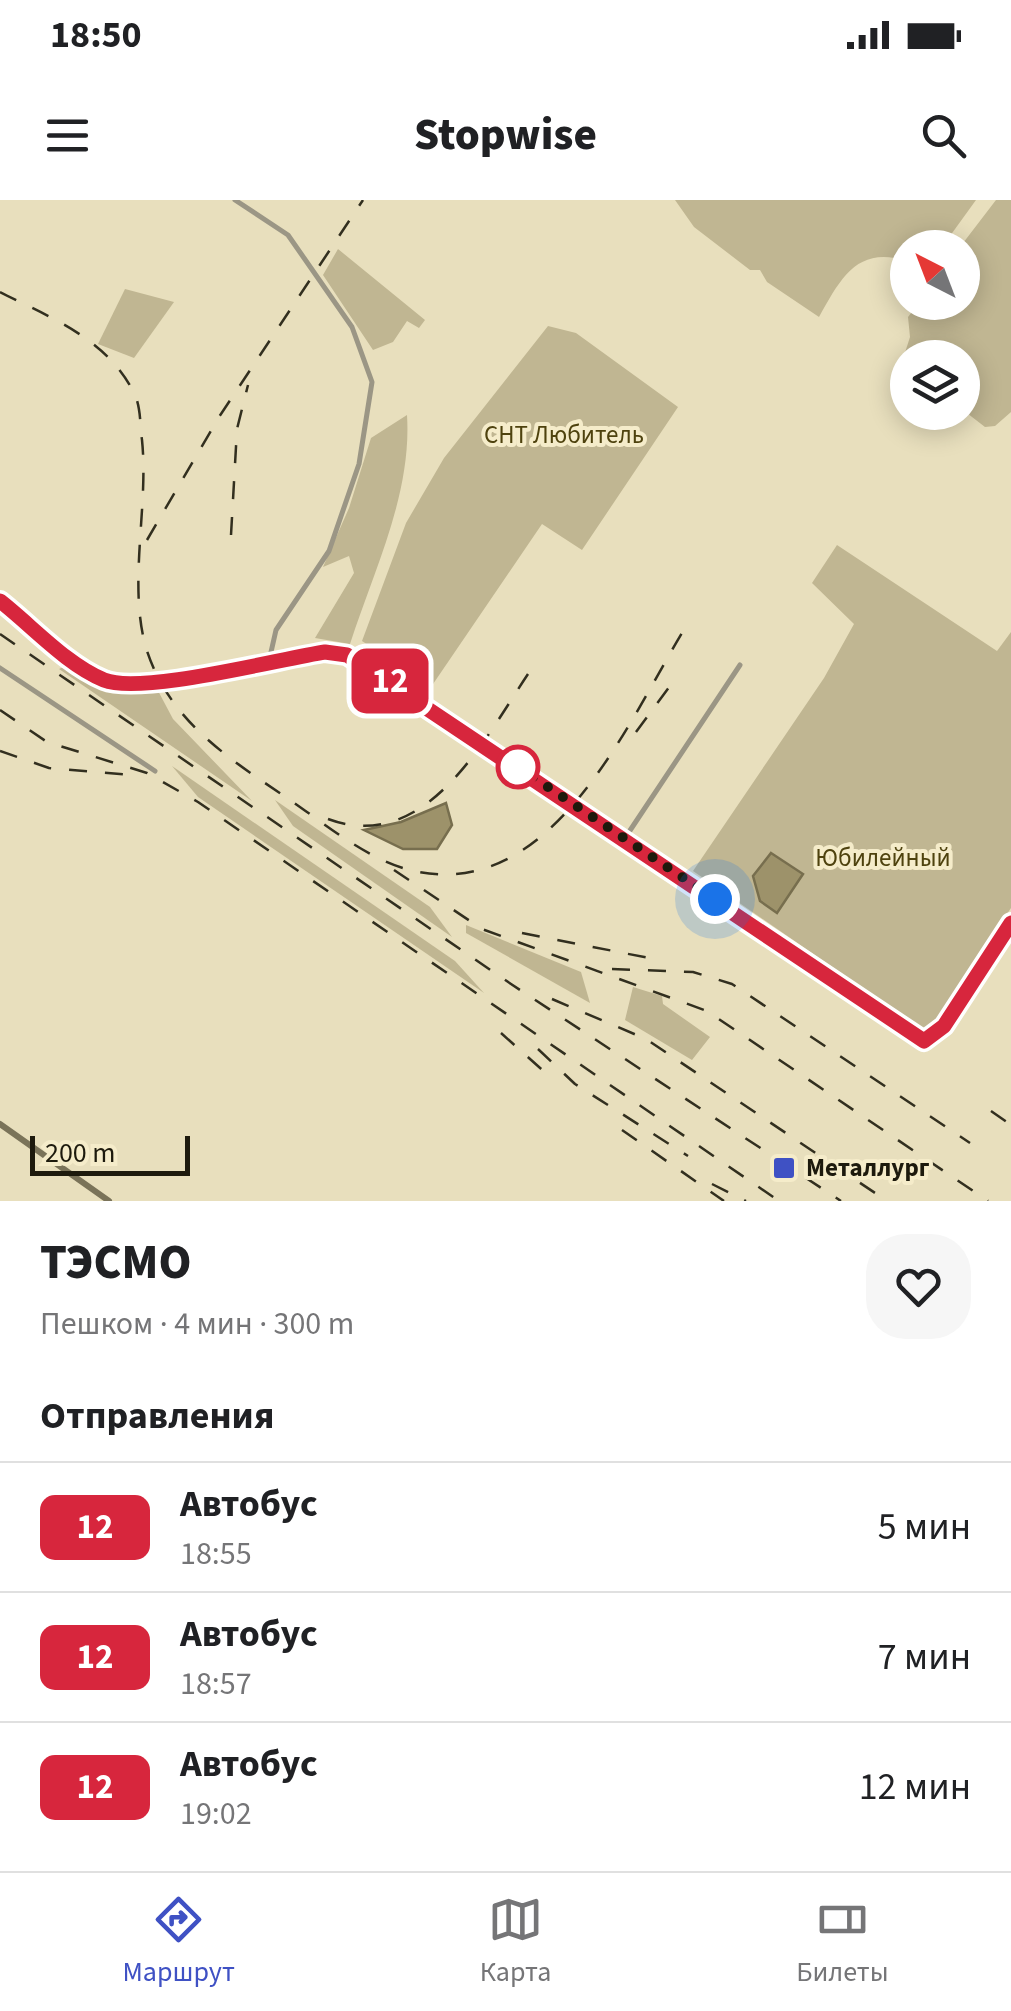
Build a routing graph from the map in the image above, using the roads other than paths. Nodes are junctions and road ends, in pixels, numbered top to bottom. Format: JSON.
{"nodes":[{"id":1,"x":235,"y":200,"type":"edge"},
{"id":2,"x":0,"y":602,"type":"edge"},
{"id":3,"x":269,"y":661,"type":"junction"},
{"id":4,"x":740,"y":665,"type":"dead end"},
{"id":5,"x":0,"y":668,"type":"edge"},
{"id":6,"x":156,"y":771,"type":"dead end"},
{"id":7,"x":625,"y":838,"type":"junction"},
{"id":8,"x":1011,"y":923,"type":"edge"},
{"id":9,"x":0,"y":1124,"type":"edge"},
{"id":10,"x":98,"y":1198,"type":"edge"},
{"id":11,"x":109,"y":1201,"type":"edge"}],
"edges":[{"from":1,"to":3,"type":"street"},
{"from":2,"to":3,"type":"street"},
{"from":3,"to":7,"type":"street"},
{"from":4,"to":7,"type":"street"},
{"from":5,"to":6,"type":"street"},
{"from":7,"to":8,"type":"street"},
{"from":9,"to":10,"type":"main road"},
{"from":10,"to":11,"type":"main road"}]}
